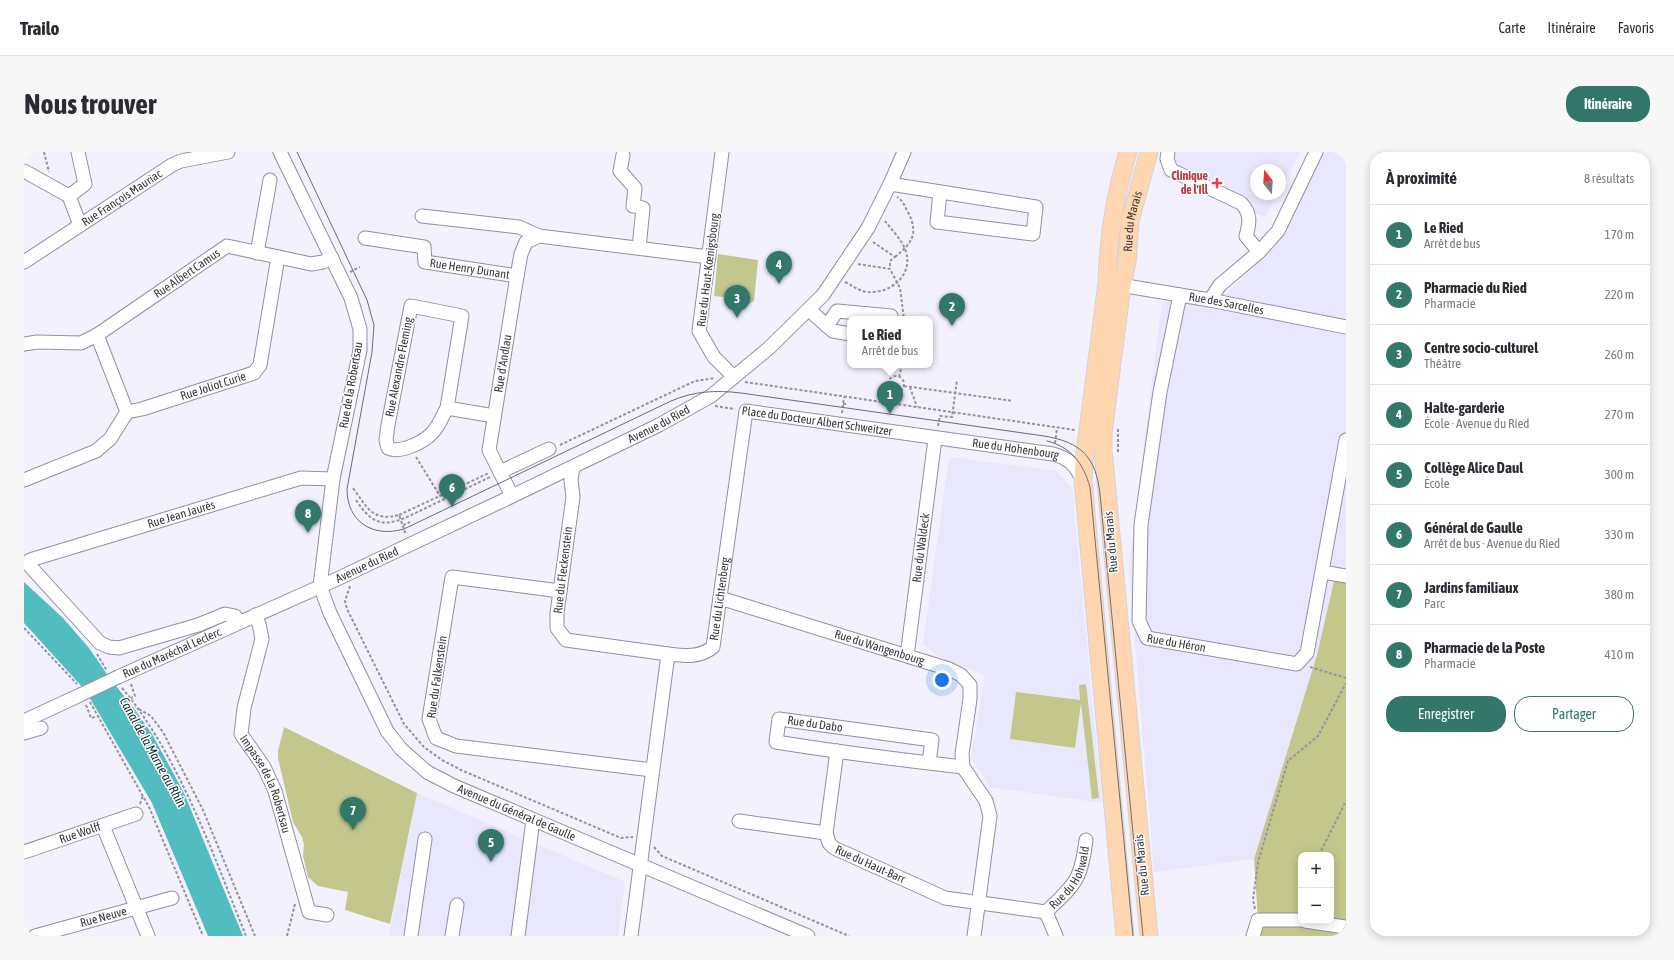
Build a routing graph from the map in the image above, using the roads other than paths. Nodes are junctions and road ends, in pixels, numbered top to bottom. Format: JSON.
{"nodes":[{"id":1,"x":78,"y":152,"type":"edge"},
{"id":2,"x":228,"y":152,"type":"edge"},
{"id":3,"x":280,"y":152,"type":"edge"},
{"id":4,"x":722,"y":152,"type":"edge"},
{"id":5,"x":904,"y":152,"type":"edge"},
{"id":6,"x":1128,"y":152,"type":"edge"},
{"id":7,"x":1149,"y":152,"type":"edge"},
{"id":8,"x":1168,"y":152,"type":"edge"},
{"id":9,"x":1316,"y":152,"type":"edge"},
{"id":10,"x":623,"y":155,"type":"dead end"},
{"id":11,"x":24,"y":171,"type":"edge"},
{"id":12,"x":270,"y":180,"type":"dead end"},
{"id":13,"x":890,"y":184,"type":"junction"},
{"id":14,"x":940,"y":193,"type":"junction"},
{"id":15,"x":69,"y":196,"type":"junction"},
{"id":16,"x":422,"y":216,"type":"dead end"},
{"id":17,"x":80,"y":225,"type":"junction"},
{"id":18,"x":539,"y":236,"type":"junction"},
{"id":19,"x":365,"y":238,"type":"dead end"},
{"id":20,"x":638,"y":248,"type":"junction"},
{"id":21,"x":1259,"y":252,"type":"junction"},
{"id":22,"x":257,"y":253,"type":"junction"},
{"id":23,"x":278,"y":257,"type":"junction"},
{"id":24,"x":709,"y":257,"type":"junction"},
{"id":25,"x":332,"y":258,"type":"junction"},
{"id":26,"x":24,"y":262,"type":"edge"},
{"id":27,"x":517,"y":276,"type":"junction"},
{"id":28,"x":1114,"y":284,"type":"junction"},
{"id":29,"x":1180,"y":295,"type":"junction"},
{"id":30,"x":1210,"y":300,"type":"junction"},
{"id":31,"x":809,"y":310,"type":"junction"},
{"id":32,"x":891,"y":316,"type":"dead end"},
{"id":33,"x":827,"y":326,"type":"junction"},
{"id":34,"x":1346,"y":327,"type":"edge"},
{"id":35,"x":847,"y":333,"type":"edge"},
{"id":36,"x":97,"y":335,"type":"junction"},
{"id":37,"x":24,"y":344,"type":"edge"},
{"id":38,"x":739,"y":380,"type":"junction"},
{"id":39,"x":447,"y":408,"type":"junction"},
{"id":40,"x":746,"y":411,"type":"joint"},
{"id":41,"x":127,"y":412,"type":"junction"},
{"id":42,"x":494,"y":416,"type":"junction"},
{"id":43,"x":936,"y":434,"type":"junction"},
{"id":44,"x":1346,"y":440,"type":"edge"},
{"id":45,"x":549,"y":449,"type":"road end"},
{"id":46,"x":1103,"y":450,"type":"junction"},
{"id":47,"x":1066,"y":458,"type":"junction"},
{"id":48,"x":1084,"y":462,"type":"junction"},
{"id":49,"x":573,"y":466,"type":"junction"},
{"id":50,"x":494,"y":473,"type":"junction"},
{"id":51,"x":333,"y":479,"type":"junction"},
{"id":52,"x":24,"y":480,"type":"edge"},
{"id":53,"x":1083,"y":481,"type":"junction"},
{"id":54,"x":512,"y":496,"type":"junction"},
{"id":55,"x":1323,"y":572,"type":"junction"},
{"id":56,"x":1346,"y":576,"type":"edge"},
{"id":57,"x":320,"y":586,"type":"junction"},
{"id":58,"x":560,"y":591,"type":"junction"},
{"id":59,"x":720,"y":598,"type":"junction"},
{"id":60,"x":255,"y":615,"type":"junction"},
{"id":61,"x":240,"y":622,"type":"junction"},
{"id":62,"x":668,"y":654,"type":"junction"},
{"id":63,"x":907,"y":656,"type":"junction"},
{"id":64,"x":24,"y":721,"type":"edge"},
{"id":65,"x":41,"y":728,"type":"dead end"},
{"id":66,"x":24,"y":733,"type":"edge"},
{"id":67,"x":837,"y":751,"type":"junction"},
{"id":68,"x":929,"y":763,"type":"junction"},
{"id":69,"x":963,"y":767,"type":"junction"},
{"id":70,"x":652,"y":770,"type":"junction"},
{"id":71,"x":136,"y":814,"type":"dead end"},
{"id":72,"x":533,"y":820,"type":"junction"},
{"id":73,"x":739,"y":821,"type":"dead end"},
{"id":74,"x":103,"y":826,"type":"junction"},
{"id":75,"x":826,"y":833,"type":"junction"},
{"id":76,"x":426,"y":839,"type":"dead end"},
{"id":77,"x":1086,"y":840,"type":"dead end"},
{"id":78,"x":24,"y":852,"type":"edge"},
{"id":79,"x":641,"y":865,"type":"junction"},
{"id":80,"x":172,"y":898,"type":"dead end"},
{"id":81,"x":979,"y":904,"type":"junction"},
{"id":82,"x":457,"y":905,"type":"dead end"},
{"id":83,"x":136,"y":907,"type":"junction"},
{"id":84,"x":1046,"y":912,"type":"junction"},
{"id":85,"x":327,"y":915,"type":"dead end"},
{"id":86,"x":1298,"y":920,"type":"edge"},
{"id":87,"x":1325,"y":924,"type":"edge"},
{"id":88,"x":1345,"y":927,"type":"dead end"},
{"id":89,"x":35,"y":936,"type":"edge"},
{"id":90,"x":148,"y":936,"type":"edge"},
{"id":91,"x":411,"y":936,"type":"edge"},
{"id":92,"x":452,"y":936,"type":"edge"},
{"id":93,"x":518,"y":936,"type":"edge"},
{"id":94,"x":631,"y":936,"type":"edge"},
{"id":95,"x":808,"y":936,"type":"edge"},
{"id":96,"x":974,"y":936,"type":"edge"},
{"id":97,"x":1056,"y":936,"type":"edge"},
{"id":98,"x":1125,"y":936,"type":"edge"},
{"id":99,"x":1149,"y":936,"type":"edge"},
{"id":100,"x":1254,"y":936,"type":"edge"}],
"edges":[{"from":1,"to":15,"type":"street"},
{"from":2,"to":17,"type":"street","name":"Rue François Mauriac"},
{"from":3,"to":25,"type":"street","name":"Rue de la Robertsau"},
{"from":4,"to":24,"type":"street","name":"Rue du Haut-Kœnigsbourg"},
{"from":5,"to":13,"type":"street","name":"Avenue du Ried"},
{"from":6,"to":28,"type":"main road","name":"Rue du Marais"},
{"from":7,"to":28,"type":"main road","name":"Rue du Marais"},
{"from":8,"to":21,"type":"street"},
{"from":9,"to":21,"type":"street"},
{"from":10,"to":20,"type":"street"},
{"from":11,"to":15,"type":"street"},
{"from":12,"to":22,"type":"street"},
{"from":13,"to":14,"type":"street"},
{"from":13,"to":31,"type":"street","name":"Avenue du Ried"},
{"from":14,"to":14,"type":"street"},
{"from":15,"to":17,"type":"street"},
{"from":16,"to":18,"type":"street"},
{"from":17,"to":26,"type":"street","name":"Rue François Mauriac"},
{"from":18,"to":20,"type":"street"},
{"from":18,"to":27,"type":"street","name":"Rue d'Andlau"},
{"from":19,"to":27,"type":"street","name":"Rue Henry Dunant"},
{"from":20,"to":24,"type":"street"},
{"from":21,"to":30,"type":"street"},
{"from":22,"to":23,"type":"street","name":"Rue Albert Camus"},
{"from":22,"to":36,"type":"street","name":"Rue Albert Camus"},
{"from":23,"to":25,"type":"street","name":"Rue Albert Camus"},
{"from":23,"to":41,"type":"street","name":"Rue Joliot Curie"},
{"from":24,"to":38,"type":"street","name":"Rue du Haut-Kœnigsbourg"},
{"from":25,"to":51,"type":"street","name":"Rue de la Robertsau"},
{"from":27,"to":42,"type":"street","name":"Rue d'Andlau"},
{"from":28,"to":29,"type":"street","name":"Rue des Sarcelles"},
{"from":28,"to":46,"type":"main road","name":"Rue du Marais"},
{"from":28,"to":48,"type":"main road","name":"Rue du Marais"},
{"from":29,"to":30,"type":"street","name":"Rue des Sarcelles"},
{"from":29,"to":55,"type":"street","name":"Rue du Héron"},
{"from":30,"to":34,"type":"street","name":"Rue des Sarcelles"},
{"from":31,"to":33,"type":"street"},
{"from":31,"to":38,"type":"street","name":"Avenue du Ried"},
{"from":32,"to":33,"type":"street"},
{"from":33,"to":35,"type":"street"},
{"from":36,"to":37,"type":"street","name":"Rue Albert Camus"},
{"from":36,"to":41,"type":"street"},
{"from":38,"to":49,"type":"street","name":"Avenue du Ried"},
{"from":39,"to":39,"type":"street","name":"Rue Alexandre Fleming"},
{"from":39,"to":42,"type":"street"},
{"from":40,"to":43,"type":"street","name":"Place du Docteur Albert Schweitzer"},
{"from":40,"to":59,"type":"street","name":"Rue du Lichtenberg"},
{"from":41,"to":52,"type":"street"},
{"from":42,"to":50,"type":"street","name":"Rue d'Andlau"},
{"from":43,"to":47,"type":"street","name":"Rue du Hohenbourg"},
{"from":43,"to":63,"type":"street","name":"Rue du Waldeck"},
{"from":44,"to":55,"type":"street"},
{"from":45,"to":50,"type":"street"},
{"from":46,"to":48,"type":"street"},
{"from":46,"to":99,"type":"main road","name":"Rue du Marais"},
{"from":47,"to":48,"type":"street"},
{"from":47,"to":53,"type":"street","name":"Rue du Hohenbourg"},
{"from":48,"to":53,"type":"main road","name":"Rue du Marais"},
{"from":49,"to":54,"type":"street","name":"Avenue du Ried"},
{"from":49,"to":58,"type":"street","name":"Rue du Fleckenstein"},
{"from":50,"to":54,"type":"street","name":"Rue d'Andlau"},
{"from":51,"to":57,"type":"street","name":"Rue de la Robertsau"},
{"from":51,"to":61,"type":"street","name":"Rue Jean Jaurès"},
{"from":53,"to":98,"type":"main road","name":"Rue du Marais"},
{"from":54,"to":57,"type":"street","name":"Avenue du Ried"},
{"from":55,"to":56,"type":"street"},
{"from":57,"to":60,"type":"street","name":"Rue du Maréchal Leclerc"},
{"from":57,"to":72,"type":"street","name":"Avenue du Général de Gaulle"},
{"from":58,"to":62,"type":"street","name":"Rue du Fleckenstein"},
{"from":58,"to":70,"type":"street","name":"Rue du Falkenstein"},
{"from":59,"to":62,"type":"street","name":"Rue du Lichtenberg"},
{"from":59,"to":63,"type":"street","name":"Rue du Wangenbourg"},
{"from":60,"to":61,"type":"street","name":"Rue du Maréchal Leclerc"},
{"from":60,"to":85,"type":"street","name":"Impasse de la Robertsau"},
{"from":61,"to":64,"type":"street","name":"Rue du Maréchal Leclerc","bridge":true},
{"from":62,"to":70,"type":"street"},
{"from":63,"to":69,"type":"street","name":"Rue du Wangenbourg"},
{"from":65,"to":66,"type":"street"},
{"from":67,"to":68,"type":"street","name":"Rue du Dabo"},
{"from":67,"to":68,"type":"street","name":"Rue du Dabo"},
{"from":67,"to":75,"type":"street","name":"Rue du Haut-Barr"},
{"from":68,"to":69,"type":"street","name":"Rue du Dabo"},
{"from":69,"to":81,"type":"street"},
{"from":70,"to":79,"type":"street"},
{"from":71,"to":74,"type":"street","name":"Rue Wolff"},
{"from":72,"to":79,"type":"street","name":"Avenue du Général de Gaulle"},
{"from":72,"to":93,"type":"street"},
{"from":73,"to":75,"type":"street"},
{"from":74,"to":78,"type":"street","name":"Rue Wolff"},
{"from":74,"to":83,"type":"street"},
{"from":75,"to":81,"type":"street","name":"Rue du Haut-Barr"},
{"from":76,"to":91,"type":"street"},
{"from":77,"to":84,"type":"street","name":"Rue du Hohwald"},
{"from":79,"to":94,"type":"street"},
{"from":79,"to":95,"type":"street","name":"Avenue du Général de Gaulle"},
{"from":80,"to":83,"type":"street","name":"Rue Neuve"},
{"from":81,"to":84,"type":"street","name":"Rue du Hohwald"},
{"from":81,"to":96,"type":"street"},
{"from":82,"to":92,"type":"street"},
{"from":83,"to":89,"type":"street","name":"Rue Neuve"},
{"from":83,"to":90,"type":"street"},
{"from":84,"to":97,"type":"street","name":"Rue du Hohwald"},
{"from":86,"to":100,"type":"street"},
{"from":87,"to":88,"type":"street"}]}
